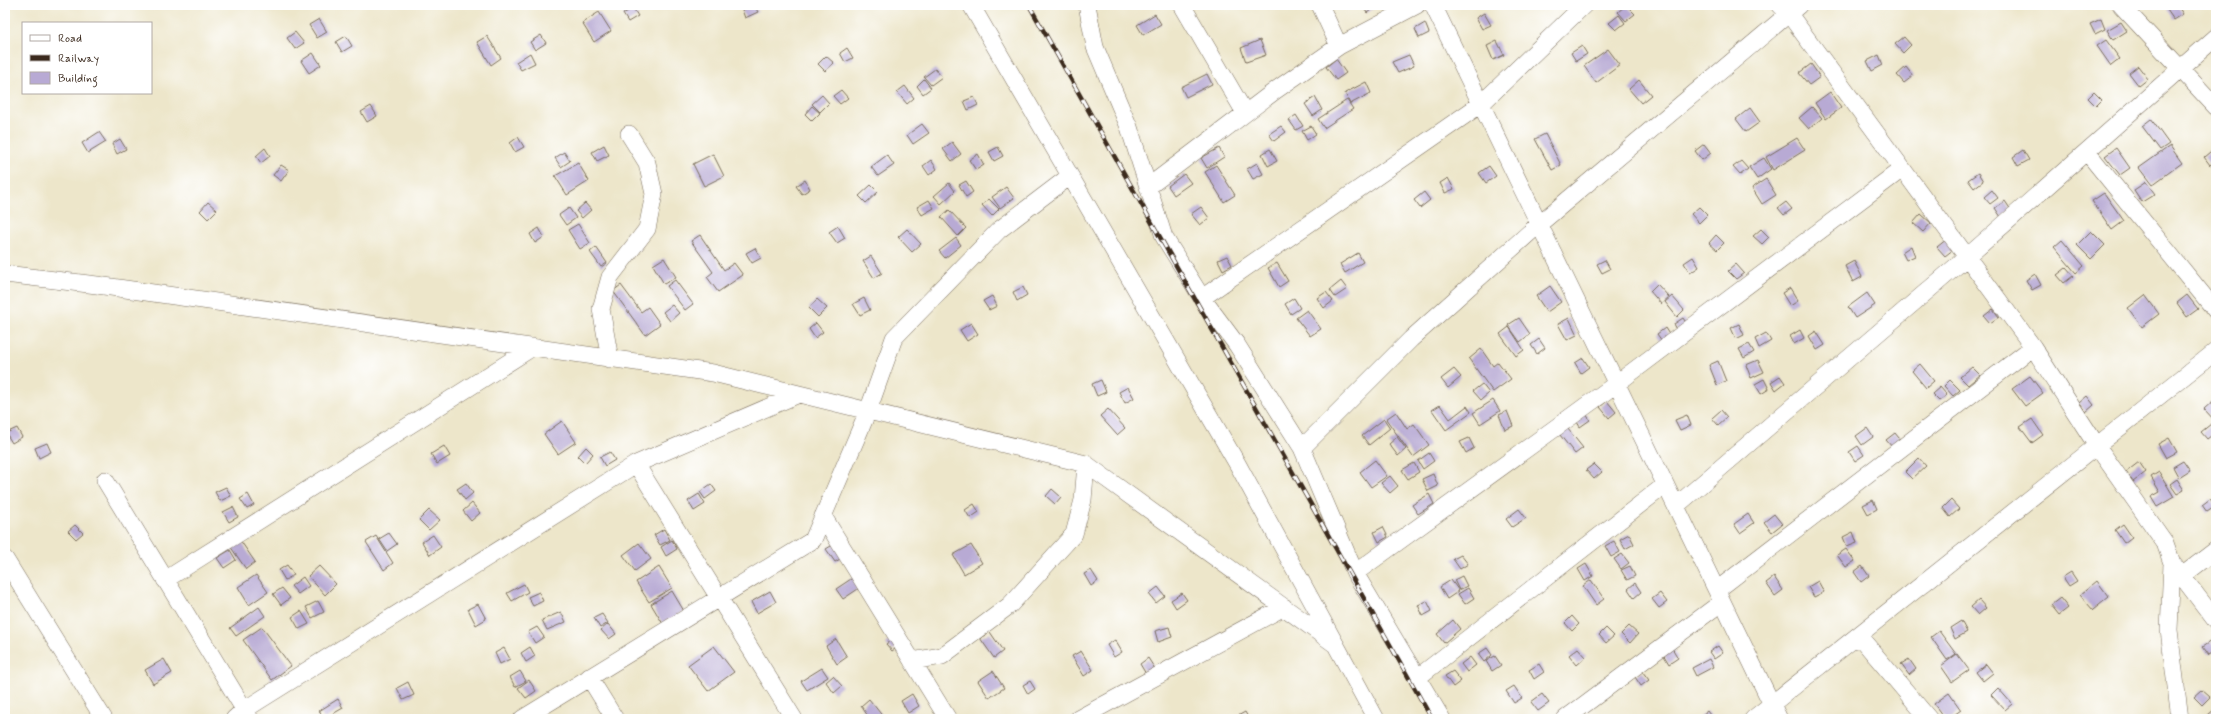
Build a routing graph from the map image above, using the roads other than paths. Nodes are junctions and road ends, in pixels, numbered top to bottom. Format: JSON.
{"nodes":[{"id":1,"x":971,"y":5,"type":"edge"},
{"id":2,"x":1087,"y":5,"type":"edge"},
{"id":3,"x":1182,"y":5,"type":"edge"},
{"id":4,"x":1320,"y":5,"type":"edge"},
{"id":5,"x":1418,"y":5,"type":"edge"},
{"id":6,"x":1432,"y":5,"type":"edge"},
{"id":7,"x":1584,"y":5,"type":"edge"},
{"id":8,"x":2121,"y":5,"type":"edge"},
{"id":9,"x":1789,"y":8,"type":"edge"},
{"id":10,"x":2216,"y":37,"type":"edge"},
{"id":11,"x":1339,"y":46,"type":"junction"},
{"id":12,"x":2180,"y":70,"type":"junction"},
{"id":13,"x":1481,"y":104,"type":"junction"},
{"id":14,"x":2216,"y":107,"type":"edge"},
{"id":15,"x":1245,"y":113,"type":"junction"},
{"id":16,"x":629,"y":134,"type":"dead end"},
{"id":17,"x":2087,"y":152,"type":"junction"},
{"id":18,"x":1902,"y":169,"type":"junction"},
{"id":19,"x":1070,"y":176,"type":"junction"},
{"id":20,"x":1148,"y":187,"type":"junction"},
{"id":21,"x":1538,"y":225,"type":"junction"},
{"id":22,"x":1967,"y":257,"type":"junction"},
{"id":23,"x":5,"y":274,"type":"edge"},
{"id":24,"x":1202,"y":298,"type":"junction"},
{"id":25,"x":2216,"y":311,"type":"edge"},
{"id":26,"x":533,"y":347,"type":"junction"},
{"id":27,"x":2033,"y":347,"type":"junction"},
{"id":28,"x":2216,"y":351,"type":"edge"},
{"id":29,"x":610,"y":359,"type":"junction"},
{"id":30,"x":1616,"y":384,"type":"junction"},
{"id":31,"x":799,"y":394,"type":"junction"},
{"id":32,"x":868,"y":411,"type":"junction"},
{"id":33,"x":2097,"y":446,"type":"junction"},
{"id":34,"x":1302,"y":448,"type":"junction"},
{"id":35,"x":636,"y":464,"type":"junction"},
{"id":36,"x":1086,"y":464,"type":"junction"},
{"id":37,"x":105,"y":480,"type":"dead end"},
{"id":38,"x":1665,"y":485,"type":"junction"},
{"id":39,"x":1676,"y":506,"type":"junction"},
{"id":40,"x":823,"y":516,"type":"junction"},
{"id":41,"x":2216,"y":550,"type":"edge"},
{"id":42,"x":5,"y":559,"type":"edge"},
{"id":43,"x":2172,"y":563,"type":"junction"},
{"id":44,"x":1355,"y":573,"type":"junction"},
{"id":45,"x":2182,"y":576,"type":"junction"},
{"id":46,"x":166,"y":580,"type":"junction"},
{"id":47,"x":1719,"y":596,"type":"junction"},
{"id":48,"x":718,"y":597,"type":"junction"},
{"id":49,"x":1284,"y":607,"type":"junction"},
{"id":50,"x":2216,"y":621,"type":"edge"},
{"id":51,"x":1860,"y":636,"type":"junction"},
{"id":52,"x":1336,"y":645,"type":"junction"},
{"id":53,"x":912,"y":661,"type":"junction"},
{"id":54,"x":589,"y":677,"type":"junction"},
{"id":55,"x":1418,"y":678,"type":"junction"},
{"id":56,"x":1776,"y":712,"type":"edge"},
{"id":57,"x":243,"y":716,"type":"edge"},
{"id":58,"x":104,"y":719,"type":"edge"},
{"id":59,"x":522,"y":719,"type":"edge"},
{"id":60,"x":615,"y":719,"type":"edge"},
{"id":61,"x":794,"y":719,"type":"edge"},
{"id":62,"x":948,"y":719,"type":"edge"},
{"id":63,"x":1078,"y":719,"type":"edge"},
{"id":64,"x":1376,"y":719,"type":"edge"},
{"id":65,"x":1442,"y":719,"type":"edge"},
{"id":66,"x":1565,"y":719,"type":"edge"},
{"id":67,"x":1753,"y":719,"type":"edge"},
{"id":68,"x":1929,"y":719,"type":"edge"},
{"id":69,"x":2180,"y":719,"type":"edge"}],
"edges":[{"from":1,"to":19,"type":"street"},
{"from":2,"to":20,"type":"street"},
{"from":3,"to":15,"type":"street"},
{"from":4,"to":11,"type":"street"},
{"from":5,"to":11,"type":"street"},
{"from":6,"to":13,"type":"street"},
{"from":7,"to":13,"type":"street"},
{"from":8,"to":12,"type":"street"},
{"from":9,"to":18,"type":"street"},
{"from":9,"to":21,"type":"street"},
{"from":10,"to":12,"type":"street"},
{"from":11,"to":15,"type":"street"},
{"from":12,"to":14,"type":"street"},
{"from":12,"to":17,"type":"street"},
{"from":13,"to":21,"type":"street"},
{"from":13,"to":24,"type":"street"},
{"from":15,"to":20,"type":"street"},
{"from":16,"to":29,"type":"street"},
{"from":17,"to":22,"type":"street"},
{"from":17,"to":25,"type":"street"},
{"from":18,"to":22,"type":"street"},
{"from":18,"to":30,"type":"street"},
{"from":19,"to":32,"type":"street"},
{"from":19,"to":52,"type":"street"},
{"from":20,"to":24,"type":"street"},
{"from":21,"to":30,"type":"street"},
{"from":21,"to":34,"type":"street"},
{"from":22,"to":27,"type":"street"},
{"from":22,"to":39,"type":"street"},
{"from":23,"to":26,"type":"street"},
{"from":24,"to":34,"type":"street"},
{"from":26,"to":29,"type":"street"},
{"from":26,"to":46,"type":"street"},
{"from":27,"to":33,"type":"street"},
{"from":27,"to":47,"type":"street"},
{"from":28,"to":33,"type":"street"},
{"from":29,"to":31,"type":"street"},
{"from":30,"to":38,"type":"street"},
{"from":30,"to":44,"type":"street"},
{"from":31,"to":32,"type":"street"},
{"from":31,"to":35,"type":"street"},
{"from":32,"to":36,"type":"street"},
{"from":32,"to":40,"type":"street"},
{"from":33,"to":43,"type":"street"},
{"from":33,"to":51,"type":"street"},
{"from":34,"to":44,"type":"street"},
{"from":35,"to":48,"type":"street"},
{"from":35,"to":57,"type":"street"},
{"from":36,"to":49,"type":"street"},
{"from":36,"to":53,"type":"street"},
{"from":37,"to":46,"type":"street"},
{"from":38,"to":39,"type":"street"},
{"from":38,"to":55,"type":"street"},
{"from":39,"to":47,"type":"street"},
{"from":40,"to":48,"type":"street"},
{"from":40,"to":53,"type":"street"},
{"from":41,"to":45,"type":"street"},
{"from":42,"to":58,"type":"street"},
{"from":43,"to":45,"type":"street"},
{"from":43,"to":69,"type":"street"},
{"from":44,"to":55,"type":"street"},
{"from":45,"to":50,"type":"street"},
{"from":46,"to":57,"type":"street"},
{"from":47,"to":56,"type":"street"},
{"from":47,"to":66,"type":"street"},
{"from":48,"to":54,"type":"street"},
{"from":48,"to":61,"type":"street"},
{"from":49,"to":52,"type":"street"},
{"from":49,"to":63,"type":"street"},
{"from":51,"to":56,"type":"street"},
{"from":51,"to":68,"type":"street"},
{"from":52,"to":64,"type":"street"},
{"from":53,"to":62,"type":"street"},
{"from":54,"to":59,"type":"street"},
{"from":54,"to":60,"type":"street"},
{"from":55,"to":65,"type":"street"},
{"from":56,"to":67,"type":"street"}]}
